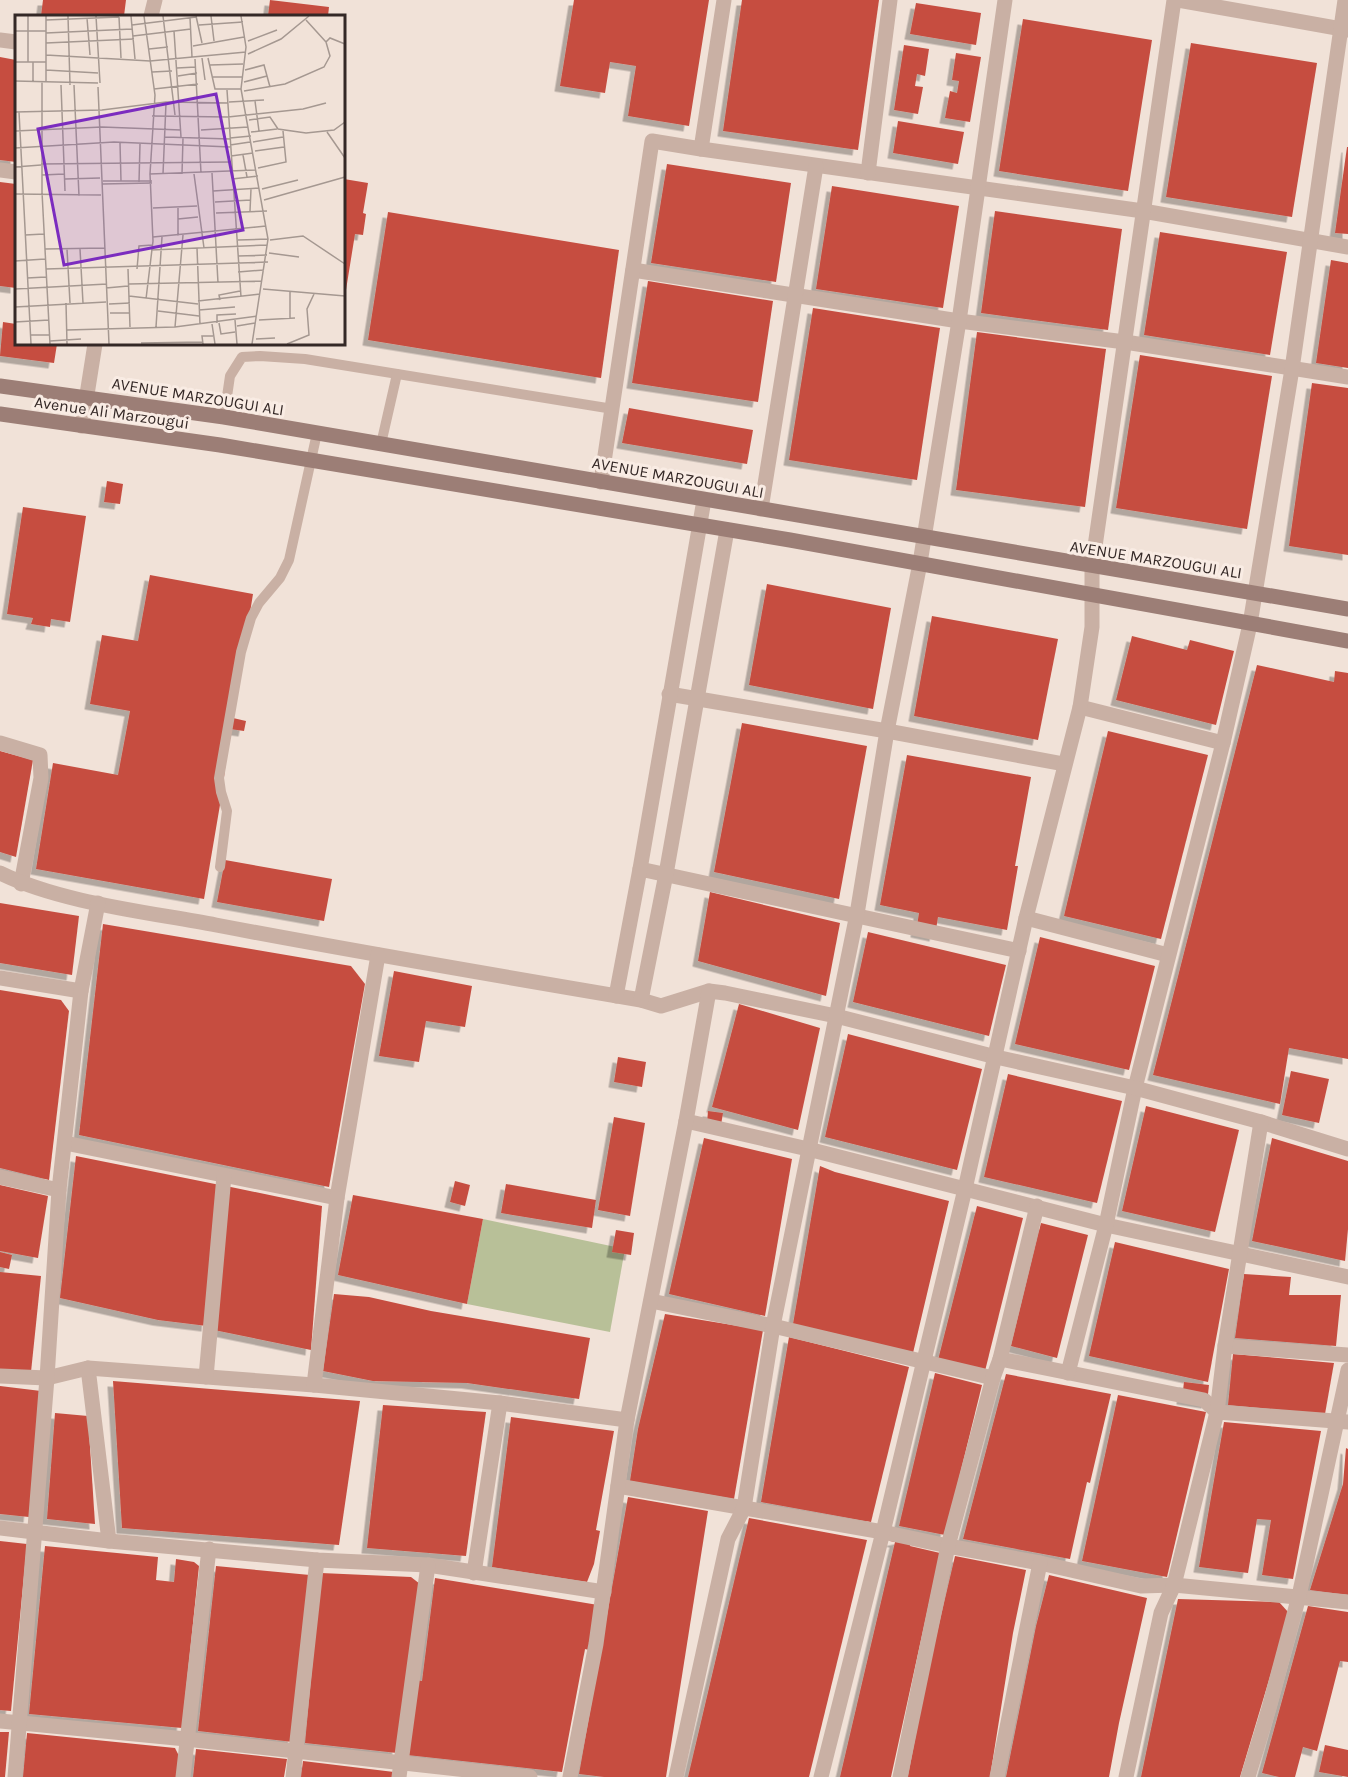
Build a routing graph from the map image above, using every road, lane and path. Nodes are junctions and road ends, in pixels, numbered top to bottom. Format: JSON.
{"nodes":[{"id":1,"x":154,"y":0,"type":"edge"},
{"id":2,"x":724,"y":0,"type":"edge"},
{"id":3,"x":890,"y":0,"type":"edge"},
{"id":4,"x":1005,"y":0,"type":"edge"},
{"id":5,"x":1176,"y":0,"type":"edge"},
{"id":6,"x":1345,"y":0,"type":"edge"},
{"id":7,"x":152,"y":15,"type":"edge"},
{"id":8,"x":1345,"y":29,"type":"edge"},
{"id":9,"x":0,"y":40,"type":"edge"},
{"id":10,"x":15,"y":42,"type":"edge"},
{"id":11,"x":700,"y":149,"type":"junction"},
{"id":12,"x":816,"y":166,"type":"junction"},
{"id":13,"x":0,"y":170,"type":"edge"},
{"id":14,"x":15,"y":172,"type":"edge"},
{"id":15,"x":868,"y":173,"type":"junction"},
{"id":16,"x":978,"y":189,"type":"junction"},
{"id":17,"x":1143,"y":211,"type":"junction"},
{"id":18,"x":1310,"y":241,"type":"junction"},
{"id":19,"x":1348,"y":247,"type":"edge"},
{"id":20,"x":633,"y":270,"type":"junction"},
{"id":21,"x":796,"y":295,"type":"junction"},
{"id":22,"x":959,"y":321,"type":"junction"},
{"id":23,"x":1125,"y":342,"type":"junction"},
{"id":24,"x":95,"y":345,"type":"edge"},
{"id":25,"x":1292,"y":369,"type":"junction"},
{"id":26,"x":397,"y":374,"type":"junction"},
{"id":27,"x":1348,"y":377,"type":"edge"},
{"id":28,"x":0,"y":386,"type":"edge"},
{"id":29,"x":86,"y":398,"type":"junction"},
{"id":30,"x":613,"y":409,"type":"junction"},
{"id":31,"x":0,"y":414,"type":"edge"},
{"id":32,"x":224,"y":417,"type":"junction"},
{"id":33,"x":82,"y":426,"type":"junction"},
{"id":34,"x":317,"y":433,"type":"junction"},
{"id":35,"x":381,"y":444,"type":"junction"},
{"id":36,"x":312,"y":460,"type":"junction"},
{"id":37,"x":601,"y":482,"type":"junction"},
{"id":38,"x":704,"y":500,"type":"junction"},
{"id":39,"x":761,"y":509,"type":"junction"},
{"id":40,"x":699,"y":525,"type":"junction"},
{"id":41,"x":727,"y":530,"type":"junction"},
{"id":42,"x":925,"y":536,"type":"junction"},
{"id":43,"x":921,"y":563,"type":"junction"},
{"id":44,"x":1092,"y":567,"type":"junction"},
{"id":45,"x":1255,"y":593,"type":"junction"},
{"id":46,"x":1092,"y":596,"type":"junction"},
{"id":47,"x":1348,"y":609,"type":"edge"},
{"id":48,"x":1250,"y":624,"type":"junction"},
{"id":49,"x":1348,"y":641,"type":"edge"},
{"id":50,"x":669,"y":694,"type":"junction"},
{"id":51,"x":696,"y":699,"type":"junction"},
{"id":52,"x":1080,"y":707,"type":"junction"},
{"id":53,"x":888,"y":731,"type":"junction"},
{"id":54,"x":0,"y":743,"type":"edge"},
{"id":55,"x":1223,"y":743,"type":"junction"},
{"id":56,"x":1064,"y":764,"type":"junction"},
{"id":57,"x":220,"y":867,"type":"dead end"},
{"id":58,"x":640,"y":869,"type":"junction"},
{"id":59,"x":0,"y":873,"type":"edge"},
{"id":60,"x":666,"y":874,"type":"junction"},
{"id":61,"x":21,"y":884,"type":"junction"},
{"id":62,"x":98,"y":903,"type":"junction"},
{"id":63,"x":857,"y":914,"type":"junction"},
{"id":64,"x":1026,"y":918,"type":"junction"},
{"id":65,"x":1019,"y":951,"type":"junction"},
{"id":66,"x":1168,"y":955,"type":"junction"},
{"id":67,"x":378,"y":956,"type":"junction"},
{"id":68,"x":0,"y":978,"type":"edge"},
{"id":69,"x":81,"y":991,"type":"junction"},
{"id":70,"x":709,"y":991,"type":"junction"},
{"id":71,"x":616,"y":996,"type":"junction"},
{"id":72,"x":641,"y":1000,"type":"junction"},
{"id":73,"x":836,"y":1016,"type":"junction"},
{"id":74,"x":996,"y":1057,"type":"junction"},
{"id":75,"x":1135,"y":1088,"type":"junction"},
{"id":76,"x":686,"y":1121,"type":"junction"},
{"id":77,"x":1261,"y":1122,"type":"junction"},
{"id":78,"x":65,"y":1143,"type":"junction"},
{"id":79,"x":808,"y":1149,"type":"junction"},
{"id":80,"x":1348,"y":1149,"type":"edge"},
{"id":81,"x":224,"y":1176,"type":"junction"},
{"id":82,"x":0,"y":1177,"type":"edge"},
{"id":83,"x":965,"y":1189,"type":"junction"},
{"id":84,"x":59,"y":1190,"type":"junction"},
{"id":85,"x":337,"y":1198,"type":"junction"},
{"id":86,"x":1037,"y":1206,"type":"junction"},
{"id":87,"x":1106,"y":1225,"type":"junction"},
{"id":88,"x":1240,"y":1255,"type":"junction"},
{"id":89,"x":1348,"y":1277,"type":"edge"},
{"id":90,"x":651,"y":1301,"type":"junction"},
{"id":91,"x":773,"y":1326,"type":"junction"},
{"id":92,"x":1225,"y":1346,"type":"junction"},
{"id":93,"x":1348,"y":1355,"type":"edge"},
{"id":94,"x":1000,"y":1359,"type":"junction"},
{"id":95,"x":923,"y":1363,"type":"junction"},
{"id":96,"x":88,"y":1368,"type":"junction"},
{"id":97,"x":1348,"y":1370,"type":"edge"},
{"id":98,"x":1068,"y":1373,"type":"junction"},
{"id":99,"x":0,"y":1376,"type":"edge"},
{"id":100,"x":206,"y":1377,"type":"junction"},
{"id":101,"x":47,"y":1378,"type":"junction"},
{"id":102,"x":993,"y":1378,"type":"junction"},
{"id":103,"x":314,"y":1385,"type":"junction"},
{"id":104,"x":500,"y":1403,"type":"junction"},
{"id":105,"x":1217,"y":1412,"type":"junction"},
{"id":106,"x":627,"y":1420,"type":"junction"},
{"id":107,"x":1342,"y":1421,"type":"edge"},
{"id":108,"x":618,"y":1486,"type":"junction"},
{"id":109,"x":744,"y":1508,"type":"junction"},
{"id":110,"x":0,"y":1528,"type":"edge"},
{"id":111,"x":36,"y":1532,"type":"junction"},
{"id":112,"x":883,"y":1532,"type":"junction"},
{"id":113,"x":109,"y":1541,"type":"junction"},
{"id":114,"x":948,"y":1546,"type":"junction"},
{"id":115,"x":208,"y":1549,"type":"junction"},
{"id":116,"x":317,"y":1560,"type":"junction"},
{"id":117,"x":1040,"y":1563,"type":"junction"},
{"id":118,"x":428,"y":1565,"type":"junction"},
{"id":119,"x":474,"y":1573,"type":"junction"},
{"id":120,"x":1174,"y":1585,"type":"junction"},
{"id":121,"x":603,"y":1592,"type":"junction"},
{"id":122,"x":1299,"y":1596,"type":"junction"},
{"id":123,"x":1348,"y":1602,"type":"edge"},
{"id":124,"x":0,"y":1721,"type":"edge"},
{"id":125,"x":19,"y":1723,"type":"junction"},
{"id":126,"x":186,"y":1739,"type":"junction"},
{"id":127,"x":297,"y":1752,"type":"junction"},
{"id":128,"x":399,"y":1770,"type":"edge"},
{"id":129,"x":510,"y":1776,"type":"edge"},
{"id":130,"x":15,"y":1777,"type":"edge"},
{"id":131,"x":183,"y":1777,"type":"edge"},
{"id":132,"x":293,"y":1777,"type":"edge"},
{"id":133,"x":530,"y":1777,"type":"edge"},
{"id":134,"x":570,"y":1777,"type":"edge"},
{"id":135,"x":676,"y":1777,"type":"edge"},
{"id":136,"x":821,"y":1777,"type":"edge"},
{"id":137,"x":900,"y":1777,"type":"edge"},
{"id":138,"x":998,"y":1777,"type":"edge"},
{"id":139,"x":1126,"y":1777,"type":"edge"},
{"id":140,"x":1248,"y":1777,"type":"edge"}],
"edges":[{"from":1,"to":7,"type":"street"},
{"from":2,"to":11,"type":"street"},
{"from":3,"to":15,"type":"street"},
{"from":4,"to":16,"type":"street"},
{"from":5,"to":8,"type":"street"},
{"from":5,"to":17,"type":"street"},
{"from":6,"to":8,"type":"street"},
{"from":8,"to":18,"type":"street"},
{"from":9,"to":10,"type":"street"},
{"from":11,"to":12,"type":"street"},
{"from":11,"to":20,"type":"street"},
{"from":12,"to":15,"type":"street"},
{"from":12,"to":21,"type":"street"},
{"from":13,"to":14,"type":"street"},
{"from":15,"to":16,"type":"street"},
{"from":16,"to":17,"type":"street"},
{"from":16,"to":22,"type":"street"},
{"from":17,"to":18,"type":"street"},
{"from":17,"to":23,"type":"street"},
{"from":18,"to":19,"type":"street"},
{"from":18,"to":25,"type":"street"},
{"from":20,"to":21,"type":"street"},
{"from":20,"to":30,"type":"street"},
{"from":21,"to":22,"type":"street"},
{"from":21,"to":39,"type":"street"},
{"from":22,"to":23,"type":"street"},
{"from":22,"to":42,"type":"street"},
{"from":23,"to":25,"type":"street"},
{"from":23,"to":44,"type":"street"},
{"from":24,"to":29,"type":"street"},
{"from":25,"to":27,"type":"street"},
{"from":25,"to":45,"type":"street"},
{"from":26,"to":30,"type":"lane"},
{"from":26,"to":32,"type":"lane"},
{"from":26,"to":35,"type":"lane"},
{"from":28,"to":29,"type":"main road","name":"AVENUE MARZOUGUI ALI"},
{"from":29,"to":32,"type":"main road","name":"AVENUE MARZOUGUI ALI"},
{"from":29,"to":33,"type":"street"},
{"from":30,"to":37,"type":"street"},
{"from":31,"to":33,"type":"main road","name":"Avenue Ali Marzougui"},
{"from":32,"to":34,"type":"main road","name":"AVENUE MARZOUGUI ALI"},
{"from":33,"to":36,"type":"main road","name":"Avenue Ali Marzougui"},
{"from":34,"to":35,"type":"main road","name":"AVENUE MARZOUGUI ALI"},
{"from":34,"to":36,"type":"lane"},
{"from":35,"to":37,"type":"main road","name":"AVENUE MARZOUGUI ALI"},
{"from":36,"to":40,"type":"main road"},
{"from":36,"to":57,"type":"lane"},
{"from":37,"to":38,"type":"main road","name":"AVENUE MARZOUGUI ALI"},
{"from":38,"to":39,"type":"main road","name":"AVENUE MARZOUGUI ALI"},
{"from":38,"to":40,"type":"street"},
{"from":39,"to":42,"type":"main road","name":"AVENUE MARZOUGUI ALI"},
{"from":40,"to":41,"type":"main road"},
{"from":40,"to":50,"type":"street"},
{"from":41,"to":43,"type":"main road"},
{"from":41,"to":51,"type":"street"},
{"from":42,"to":43,"type":"street"},
{"from":42,"to":44,"type":"main road","name":"AVENUE MARZOUGUI ALI"},
{"from":43,"to":46,"type":"main road"},
{"from":43,"to":53,"type":"street"},
{"from":44,"to":45,"type":"main road","name":"AVENUE MARZOUGUI ALI"},
{"from":44,"to":46,"type":"street"},
{"from":45,"to":47,"type":"main road","name":"AVENUE MARZOUGUI ALI"},
{"from":45,"to":48,"type":"street"},
{"from":46,"to":48,"type":"main road"},
{"from":46,"to":52,"type":"street"},
{"from":48,"to":49,"type":"main road"},
{"from":48,"to":55,"type":"street"},
{"from":50,"to":51,"type":"street"},
{"from":50,"to":58,"type":"street"},
{"from":51,"to":53,"type":"street"},
{"from":51,"to":60,"type":"street"},
{"from":52,"to":55,"type":"street"},
{"from":52,"to":56,"type":"street"},
{"from":53,"to":56,"type":"street"},
{"from":53,"to":63,"type":"street"},
{"from":54,"to":61,"type":"street"},
{"from":55,"to":66,"type":"street"},
{"from":56,"to":64,"type":"street"},
{"from":58,"to":60,"type":"street"},
{"from":58,"to":71,"type":"street"},
{"from":59,"to":61,"type":"street"},
{"from":60,"to":63,"type":"street"},
{"from":60,"to":72,"type":"street"},
{"from":61,"to":62,"type":"street"},
{"from":62,"to":67,"type":"street"},
{"from":62,"to":69,"type":"street"},
{"from":63,"to":65,"type":"street"},
{"from":63,"to":73,"type":"street"},
{"from":64,"to":65,"type":"street"},
{"from":64,"to":66,"type":"street"},
{"from":65,"to":74,"type":"street"},
{"from":66,"to":75,"type":"street"},
{"from":67,"to":71,"type":"street"},
{"from":67,"to":85,"type":"street"},
{"from":68,"to":69,"type":"street"},
{"from":69,"to":78,"type":"street"},
{"from":70,"to":72,"type":"street"},
{"from":70,"to":73,"type":"street"},
{"from":70,"to":76,"type":"street"},
{"from":71,"to":72,"type":"street"},
{"from":73,"to":74,"type":"street"},
{"from":73,"to":79,"type":"street"},
{"from":74,"to":75,"type":"street"},
{"from":74,"to":83,"type":"street"},
{"from":75,"to":77,"type":"street"},
{"from":75,"to":87,"type":"street"},
{"from":76,"to":79,"type":"street"},
{"from":76,"to":90,"type":"street"},
{"from":77,"to":80,"type":"street"},
{"from":77,"to":88,"type":"street"},
{"from":78,"to":81,"type":"street"},
{"from":78,"to":84,"type":"street"},
{"from":79,"to":83,"type":"street"},
{"from":79,"to":91,"type":"street"},
{"from":81,"to":85,"type":"street"},
{"from":81,"to":100,"type":"street"},
{"from":82,"to":84,"type":"street"},
{"from":83,"to":86,"type":"street"},
{"from":83,"to":95,"type":"street"},
{"from":84,"to":101,"type":"street"},
{"from":85,"to":103,"type":"street"},
{"from":86,"to":87,"type":"street"},
{"from":86,"to":94,"type":"street"},
{"from":87,"to":88,"type":"street"},
{"from":87,"to":98,"type":"street"},
{"from":88,"to":89,"type":"street"},
{"from":88,"to":92,"type":"street"},
{"from":90,"to":91,"type":"street"},
{"from":90,"to":106,"type":"street"},
{"from":91,"to":95,"type":"street"},
{"from":91,"to":109,"type":"street"},
{"from":92,"to":93,"type":"street"},
{"from":92,"to":105,"type":"street"},
{"from":94,"to":98,"type":"street"},
{"from":94,"to":102,"type":"street"},
{"from":95,"to":102,"type":"street"},
{"from":95,"to":112,"type":"street"},
{"from":96,"to":100,"type":"street"},
{"from":96,"to":101,"type":"street"},
{"from":96,"to":113,"type":"street"},
{"from":97,"to":107,"type":"street"},
{"from":98,"to":105,"type":"street"},
{"from":99,"to":101,"type":"street"},
{"from":100,"to":103,"type":"street"},
{"from":101,"to":111,"type":"street"},
{"from":102,"to":114,"type":"street"},
{"from":103,"to":104,"type":"street"},
{"from":104,"to":106,"type":"street"},
{"from":104,"to":119,"type":"street"},
{"from":105,"to":107,"type":"street"},
{"from":105,"to":120,"type":"street"},
{"from":106,"to":108,"type":"street"},
{"from":107,"to":122,"type":"street"},
{"from":108,"to":109,"type":"street"},
{"from":108,"to":121,"type":"street"},
{"from":109,"to":112,"type":"street"},
{"from":109,"to":135,"type":"street"},
{"from":110,"to":111,"type":"street"},
{"from":111,"to":113,"type":"street"},
{"from":111,"to":125,"type":"street"},
{"from":112,"to":114,"type":"street"},
{"from":112,"to":136,"type":"street"},
{"from":113,"to":115,"type":"street"},
{"from":114,"to":117,"type":"street"},
{"from":114,"to":137,"type":"street"},
{"from":115,"to":116,"type":"street"},
{"from":115,"to":126,"type":"street"},
{"from":116,"to":118,"type":"street"},
{"from":116,"to":127,"type":"street"},
{"from":117,"to":120,"type":"street"},
{"from":117,"to":138,"type":"street"},
{"from":118,"to":119,"type":"street"},
{"from":118,"to":128,"type":"street"},
{"from":119,"to":121,"type":"street"},
{"from":120,"to":122,"type":"street"},
{"from":120,"to":139,"type":"street"},
{"from":121,"to":134,"type":"street"},
{"from":122,"to":123,"type":"street"},
{"from":122,"to":140,"type":"street"},
{"from":124,"to":125,"type":"street"},
{"from":125,"to":126,"type":"street"},
{"from":125,"to":130,"type":"street"},
{"from":126,"to":127,"type":"street"},
{"from":126,"to":131,"type":"street"},
{"from":127,"to":128,"type":"street"},
{"from":127,"to":132,"type":"street"},
{"from":128,"to":129,"type":"street"},
{"from":129,"to":133,"type":"street"}]}
